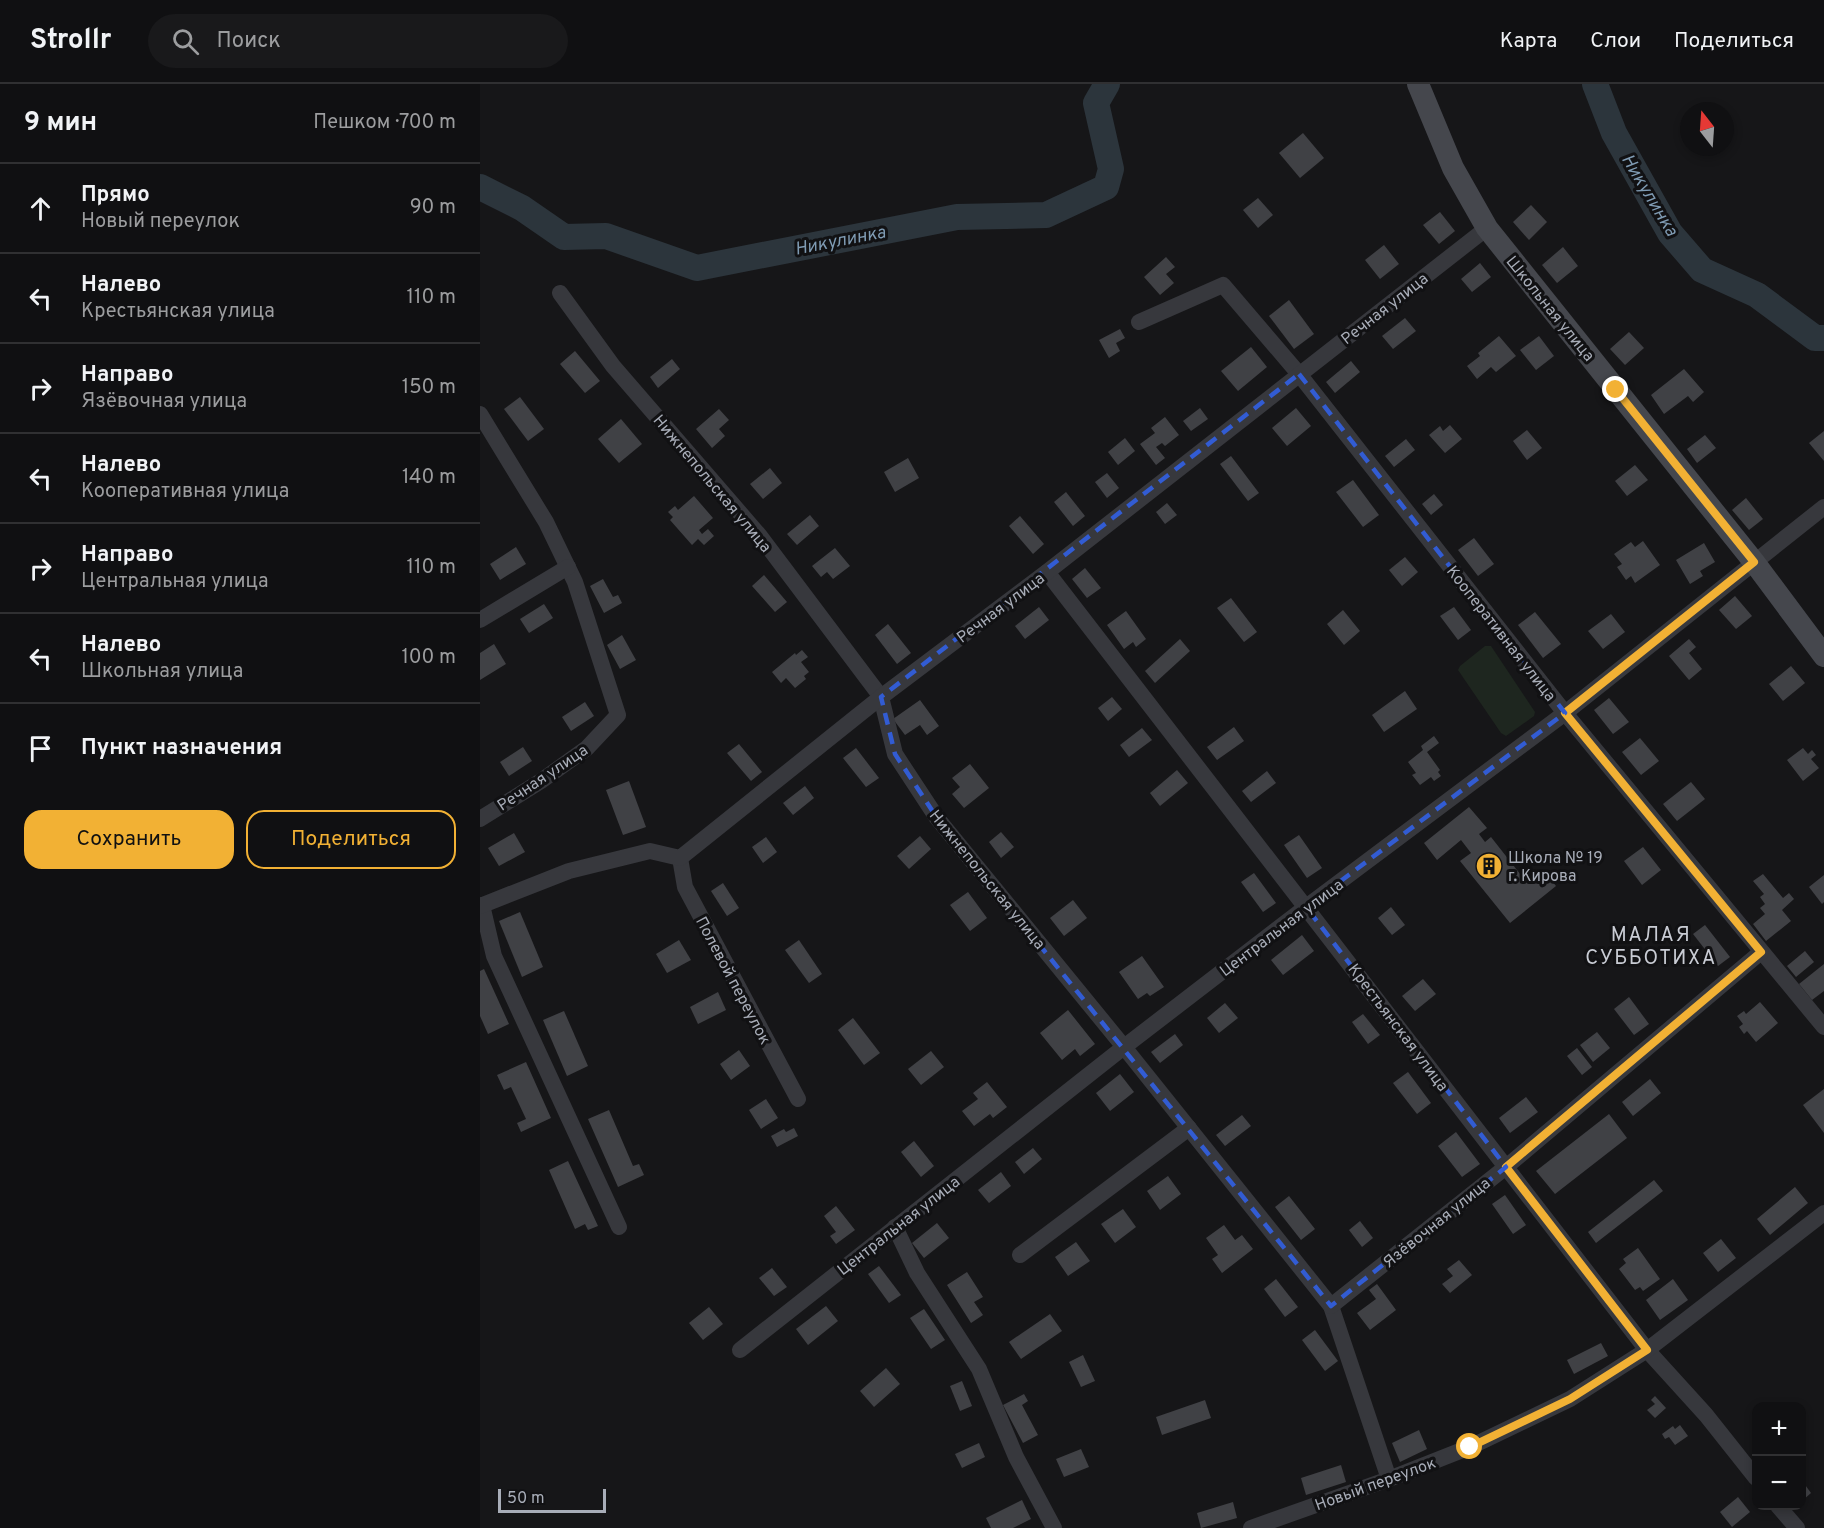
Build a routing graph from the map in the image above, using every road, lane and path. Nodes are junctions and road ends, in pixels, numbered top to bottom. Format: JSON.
{"nodes":[{"id":1,"x":1419,"y":84,"type":"edge"},
{"id":2,"x":1487,"y":228,"type":"junction"},
{"id":3,"x":560,"y":293,"type":"dead end"},
{"id":4,"x":1139,"y":322,"type":"dead end"},
{"id":5,"x":1299,"y":374,"type":"junction"},
{"id":6,"x":480,"y":414,"type":"edge"},
{"id":7,"x":1824,"y":507,"type":"edge"},
{"id":8,"x":1754,"y":562,"type":"junction"},
{"id":9,"x":568,"y":567,"type":"junction"},
{"id":10,"x":1047,"y":572,"type":"junction"},
{"id":11,"x":480,"y":620,"type":"edge"},
{"id":12,"x":1824,"y":656,"type":"edge"},
{"id":13,"x":881,"y":697,"type":"junction"},
{"id":14,"x":1565,"y":713,"type":"junction"},
{"id":15,"x":480,"y":819,"type":"edge"},
{"id":16,"x":680,"y":858,"type":"junction"},
{"id":17,"x":481,"y":906,"type":"edge"},
{"id":18,"x":1306,"y":907,"type":"junction"},
{"id":19,"x":1761,"y":952,"type":"junction"},
{"id":20,"x":1824,"y":1028,"type":"edge"},
{"id":21,"x":1124,"y":1047,"type":"junction"},
{"id":22,"x":798,"y":1099,"type":"dead end"},
{"id":23,"x":1189,"y":1128,"type":"junction"},
{"id":24,"x":1506,"y":1167,"type":"junction"},
{"id":25,"x":1824,"y":1214,"type":"edge"},
{"id":26,"x":619,"y":1227,"type":"dead end"},
{"id":27,"x":895,"y":1227,"type":"junction"},
{"id":28,"x":1020,"y":1255,"type":"dead end"},
{"id":29,"x":1331,"y":1306,"type":"junction"},
{"id":30,"x":740,"y":1350,"type":"dead end"},
{"id":31,"x":1647,"y":1350,"type":"junction"},
{"id":32,"x":1752,"y":1473,"type":"edge"},
{"id":33,"x":1389,"y":1479,"type":"junction"},
{"id":34,"x":1781,"y":1510,"type":"edge"},
{"id":35,"x":1054,"y":1528,"type":"edge"},
{"id":36,"x":1251,"y":1528,"type":"edge"},
{"id":37,"x":1797,"y":1528,"type":"edge"}],
"edges":[{"from":1,"to":2,"type":"street","name":"Школьная улица"},
{"from":2,"to":5,"type":"street","name":"Речная улица"},
{"from":2,"to":8,"type":"street","name":"Школьная улица"},
{"from":3,"to":13,"type":"street","name":"Нижнепольская улица"},
{"from":4,"to":5,"type":"street","name":"Кооперативная улица"},
{"from":5,"to":10,"type":"street","name":"Речная улица"},
{"from":5,"to":14,"type":"street","name":"Кооперативная улица"},
{"from":6,"to":9,"type":"street","name":"Речная улица"},
{"from":7,"to":8,"type":"street","name":"Центральная улица"},
{"from":8,"to":12,"type":"street","name":"Школьная улица"},
{"from":8,"to":14,"type":"street","name":"Центральная улица"},
{"from":9,"to":11,"type":"street"},
{"from":9,"to":15,"type":"street","name":"Речная улица"},
{"from":10,"to":13,"type":"street","name":"Речная улица"},
{"from":10,"to":18,"type":"street","name":"Крестьянская улица"},
{"from":13,"to":16,"type":"street","name":"Речная улица"},
{"from":13,"to":21,"type":"street","name":"Нижнепольская улица"},
{"from":14,"to":18,"type":"street","name":"Центральная улица"},
{"from":14,"to":19,"type":"street","name":"Кооперативная улица"},
{"from":16,"to":17,"type":"street"},
{"from":16,"to":22,"type":"street","name":"Полевой переулок"},
{"from":17,"to":26,"type":"street"},
{"from":18,"to":21,"type":"street","name":"Центральная улица"},
{"from":18,"to":24,"type":"street","name":"Крестьянская улица"},
{"from":19,"to":20,"type":"street","name":"Кооперативная улица"},
{"from":19,"to":24,"type":"street","name":"Язёвочная улица"},
{"from":21,"to":23,"type":"street","name":"Нижнепольская улица"},
{"from":21,"to":27,"type":"street","name":"Центральная улица"},
{"from":23,"to":28,"type":"street"},
{"from":23,"to":29,"type":"street","name":"Нижнепольская улица"},
{"from":24,"to":29,"type":"street","name":"Язёвочная улица"},
{"from":24,"to":31,"type":"street","name":"Крестьянская улица"},
{"from":25,"to":31,"type":"street","name":"Новый переулок"},
{"from":27,"to":30,"type":"street","name":"Центральная улица"},
{"from":27,"to":35,"type":"street"},
{"from":29,"to":33,"type":"street","name":"Нижнепольская улица"},
{"from":31,"to":32,"type":"street","name":"Крестьянская улица"},
{"from":31,"to":33,"type":"street","name":"Новый переулок"},
{"from":33,"to":36,"type":"street","name":"Новый переулок"},
{"from":34,"to":37,"type":"street"}]}
